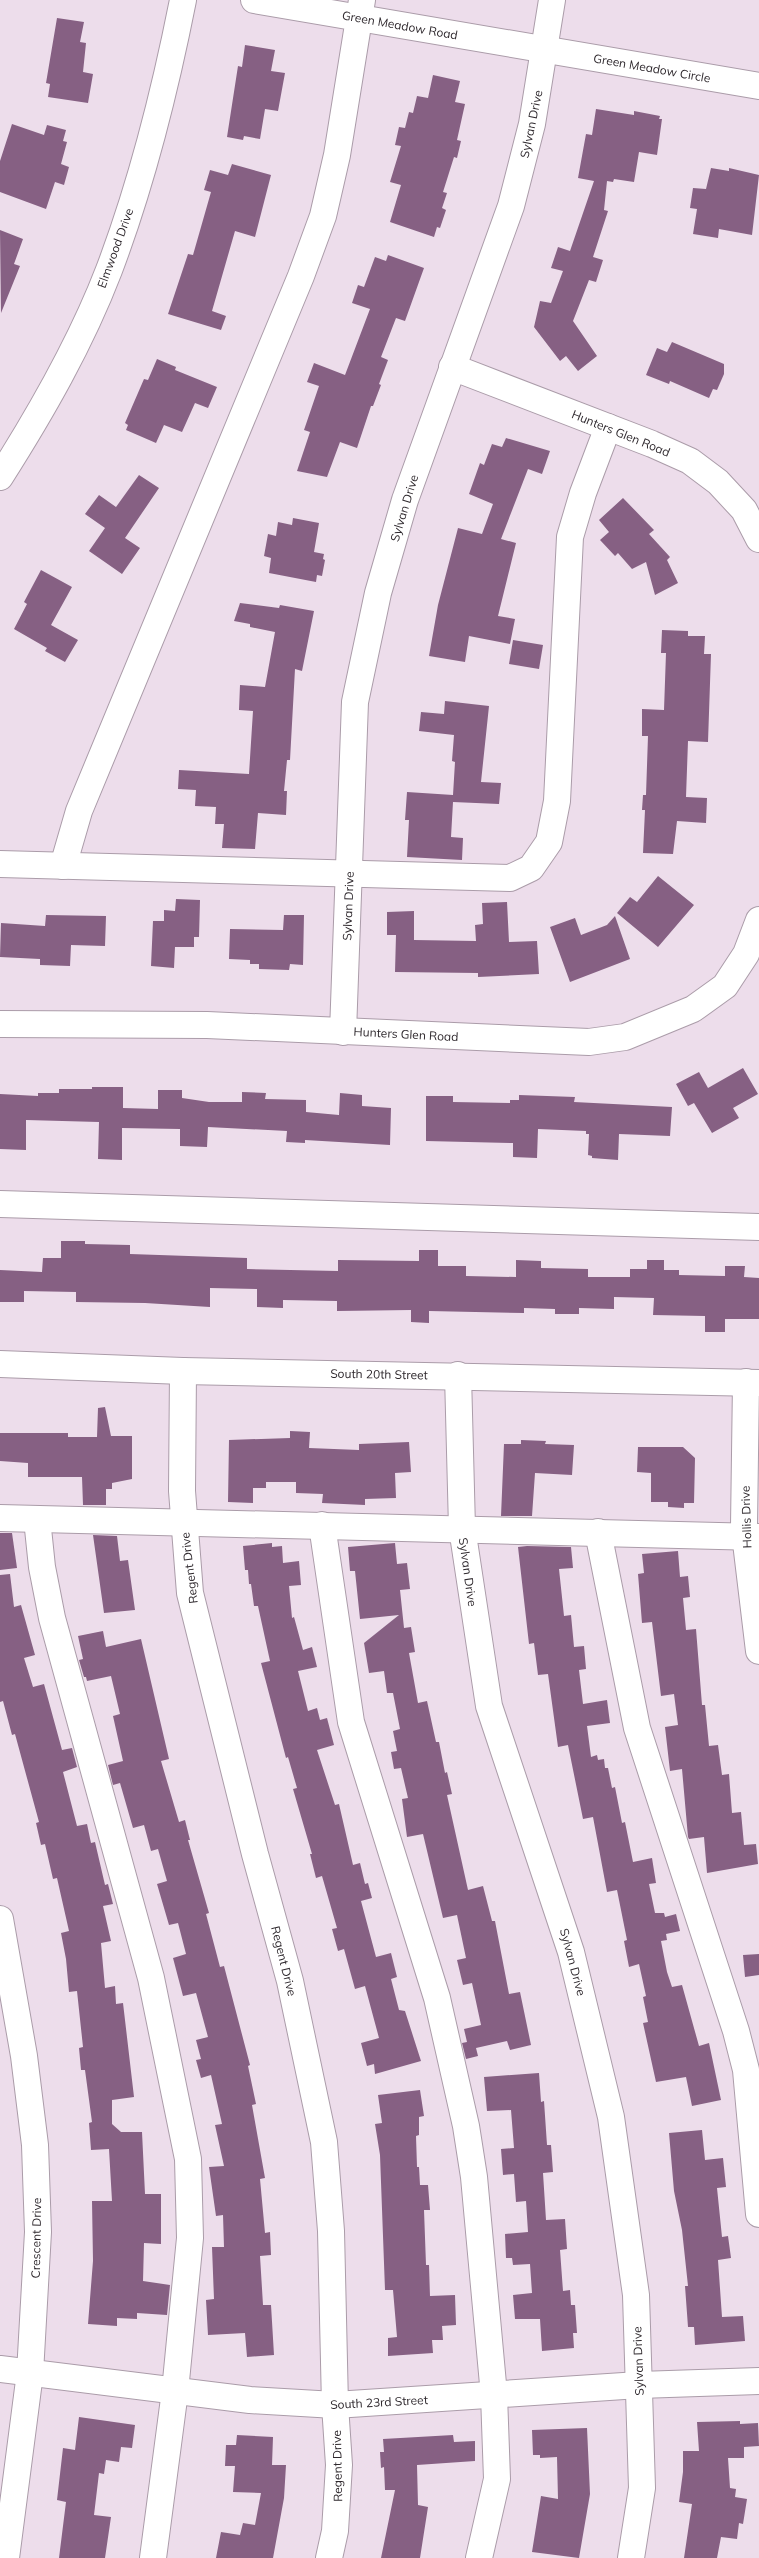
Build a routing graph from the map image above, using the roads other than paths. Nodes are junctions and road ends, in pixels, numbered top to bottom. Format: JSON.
{"nodes":[{"id":1,"x":183,"y":0,"type":"edge"},
{"id":2,"x":254,"y":0,"type":"edge"},
{"id":3,"x":552,"y":0,"type":"edge"},
{"id":4,"x":361,"y":9,"type":"edge"},
{"id":5,"x":545,"y":50,"type":"junction"},
{"id":6,"x":759,"y":86,"type":"edge"},
{"id":7,"x":452,"y":367,"type":"junction"},
{"id":8,"x":608,"y":427,"type":"junction"},
{"id":9,"x":0,"y":477,"type":"edge"},
{"id":10,"x":759,"y":539,"type":"edge"},
{"id":11,"x":0,"y":864,"type":"edge"},
{"id":12,"x":64,"y":866,"type":"junction"},
{"id":13,"x":350,"y":873,"type":"junction"},
{"id":14,"x":759,"y":920,"type":"edge"},
{"id":15,"x":0,"y":1024,"type":"edge"},
{"id":16,"x":343,"y":1032,"type":"junction"},
{"id":17,"x":0,"y":1204,"type":"edge"},
{"id":18,"x":759,"y":1227,"type":"edge"},
{"id":19,"x":0,"y":1364,"type":"edge"},
{"id":20,"x":183,"y":1371,"type":"junction"},
{"id":21,"x":458,"y":1375,"type":"junction"},
{"id":22,"x":753,"y":1382,"type":"edge"},
{"id":23,"x":0,"y":1518,"type":"edge"},
{"id":24,"x":37,"y":1519,"type":"junction"},
{"id":25,"x":184,"y":1522,"type":"junction"},
{"id":26,"x":322,"y":1525,"type":"junction"},
{"id":27,"x":462,"y":1528,"type":"junction"},
{"id":28,"x":598,"y":1532,"type":"junction"},
{"id":29,"x":752,"y":1537,"type":"edge"},
{"id":30,"x":759,"y":1651,"type":"edge"},
{"id":31,"x":0,"y":1919,"type":"edge"},
{"id":32,"x":759,"y":2214,"type":"edge"},
{"id":33,"x":0,"y":2369,"type":"edge"},
{"id":34,"x":30,"y":2373,"type":"junction"},
{"id":35,"x":759,"y":2381,"type":"edge"},
{"id":36,"x":639,"y":2386,"type":"junction"},
{"id":37,"x":175,"y":2391,"type":"junction"},
{"id":38,"x":494,"y":2395,"type":"junction"},
{"id":39,"x":335,"y":2405,"type":"junction"},
{"id":40,"x":6,"y":2558,"type":"edge"},
{"id":41,"x":153,"y":2558,"type":"edge"},
{"id":42,"x":329,"y":2558,"type":"edge"},
{"id":43,"x":479,"y":2558,"type":"edge"},
{"id":44,"x":631,"y":2558,"type":"edge"}],
"edges":[{"from":1,"to":9,"type":"street","name":"Elmwood Drive"},
{"from":2,"to":4,"type":"street","name":"Green Meadow Road"},
{"from":3,"to":5,"type":"street","name":"Sylvan Drive"},
{"from":4,"to":5,"type":"street","name":"Green Meadow Road"},
{"from":4,"to":12,"type":"street"},
{"from":5,"to":6,"type":"street","name":"Green Meadow Circle"},
{"from":5,"to":7,"type":"street","name":"Sylvan Drive"},
{"from":7,"to":8,"type":"street","name":"Hunters Glen Road"},
{"from":7,"to":13,"type":"street","name":"Sylvan Drive"},
{"from":8,"to":10,"type":"street","name":"Hunters Glen Road"},
{"from":8,"to":13,"type":"street"},
{"from":11,"to":12,"type":"street"},
{"from":12,"to":13,"type":"street"},
{"from":13,"to":16,"type":"street","name":"Sylvan Drive"},
{"from":14,"to":16,"type":"street","name":"Hunters Glen Road"},
{"from":15,"to":16,"type":"street","name":"Hunters Glen Road"},
{"from":17,"to":18,"type":"street"},
{"from":19,"to":20,"type":"street","name":"South 20th Street"},
{"from":20,"to":21,"type":"street","name":"South 20th Street"},
{"from":20,"to":25,"type":"street","name":"Regent Drive"},
{"from":21,"to":22,"type":"street","name":"South 20th Street"},
{"from":21,"to":27,"type":"street","name":"Sylvan Drive"},
{"from":22,"to":29,"type":"street","name":"Hollis Drive"},
{"from":23,"to":24,"type":"street"},
{"from":24,"to":25,"type":"street"},
{"from":24,"to":37,"type":"street"},
{"from":25,"to":26,"type":"street"},
{"from":25,"to":39,"type":"street","name":"Regent Drive"},
{"from":26,"to":27,"type":"street"},
{"from":26,"to":38,"type":"street"},
{"from":27,"to":28,"type":"street"},
{"from":27,"to":36,"type":"street","name":"Sylvan Drive"},
{"from":28,"to":29,"type":"street"},
{"from":28,"to":32,"type":"street"},
{"from":29,"to":30,"type":"street","name":"Hollis Drive"},
{"from":31,"to":34,"type":"street","name":"Crescent Drive"},
{"from":33,"to":34,"type":"street","name":"South 23rd Street"},
{"from":34,"to":37,"type":"street","name":"South 23rd Street"},
{"from":34,"to":40,"type":"street","name":"Crescent Drive"},
{"from":35,"to":36,"type":"street","name":"South 23rd Street"},
{"from":36,"to":38,"type":"street","name":"South 23rd Street"},
{"from":36,"to":44,"type":"street","name":"Sylvan Drive"},
{"from":37,"to":39,"type":"street","name":"South 23rd Street"},
{"from":37,"to":41,"type":"street"},
{"from":38,"to":39,"type":"street","name":"South 23rd Street"},
{"from":38,"to":43,"type":"street"},
{"from":39,"to":42,"type":"street","name":"Regent Drive"}]}
